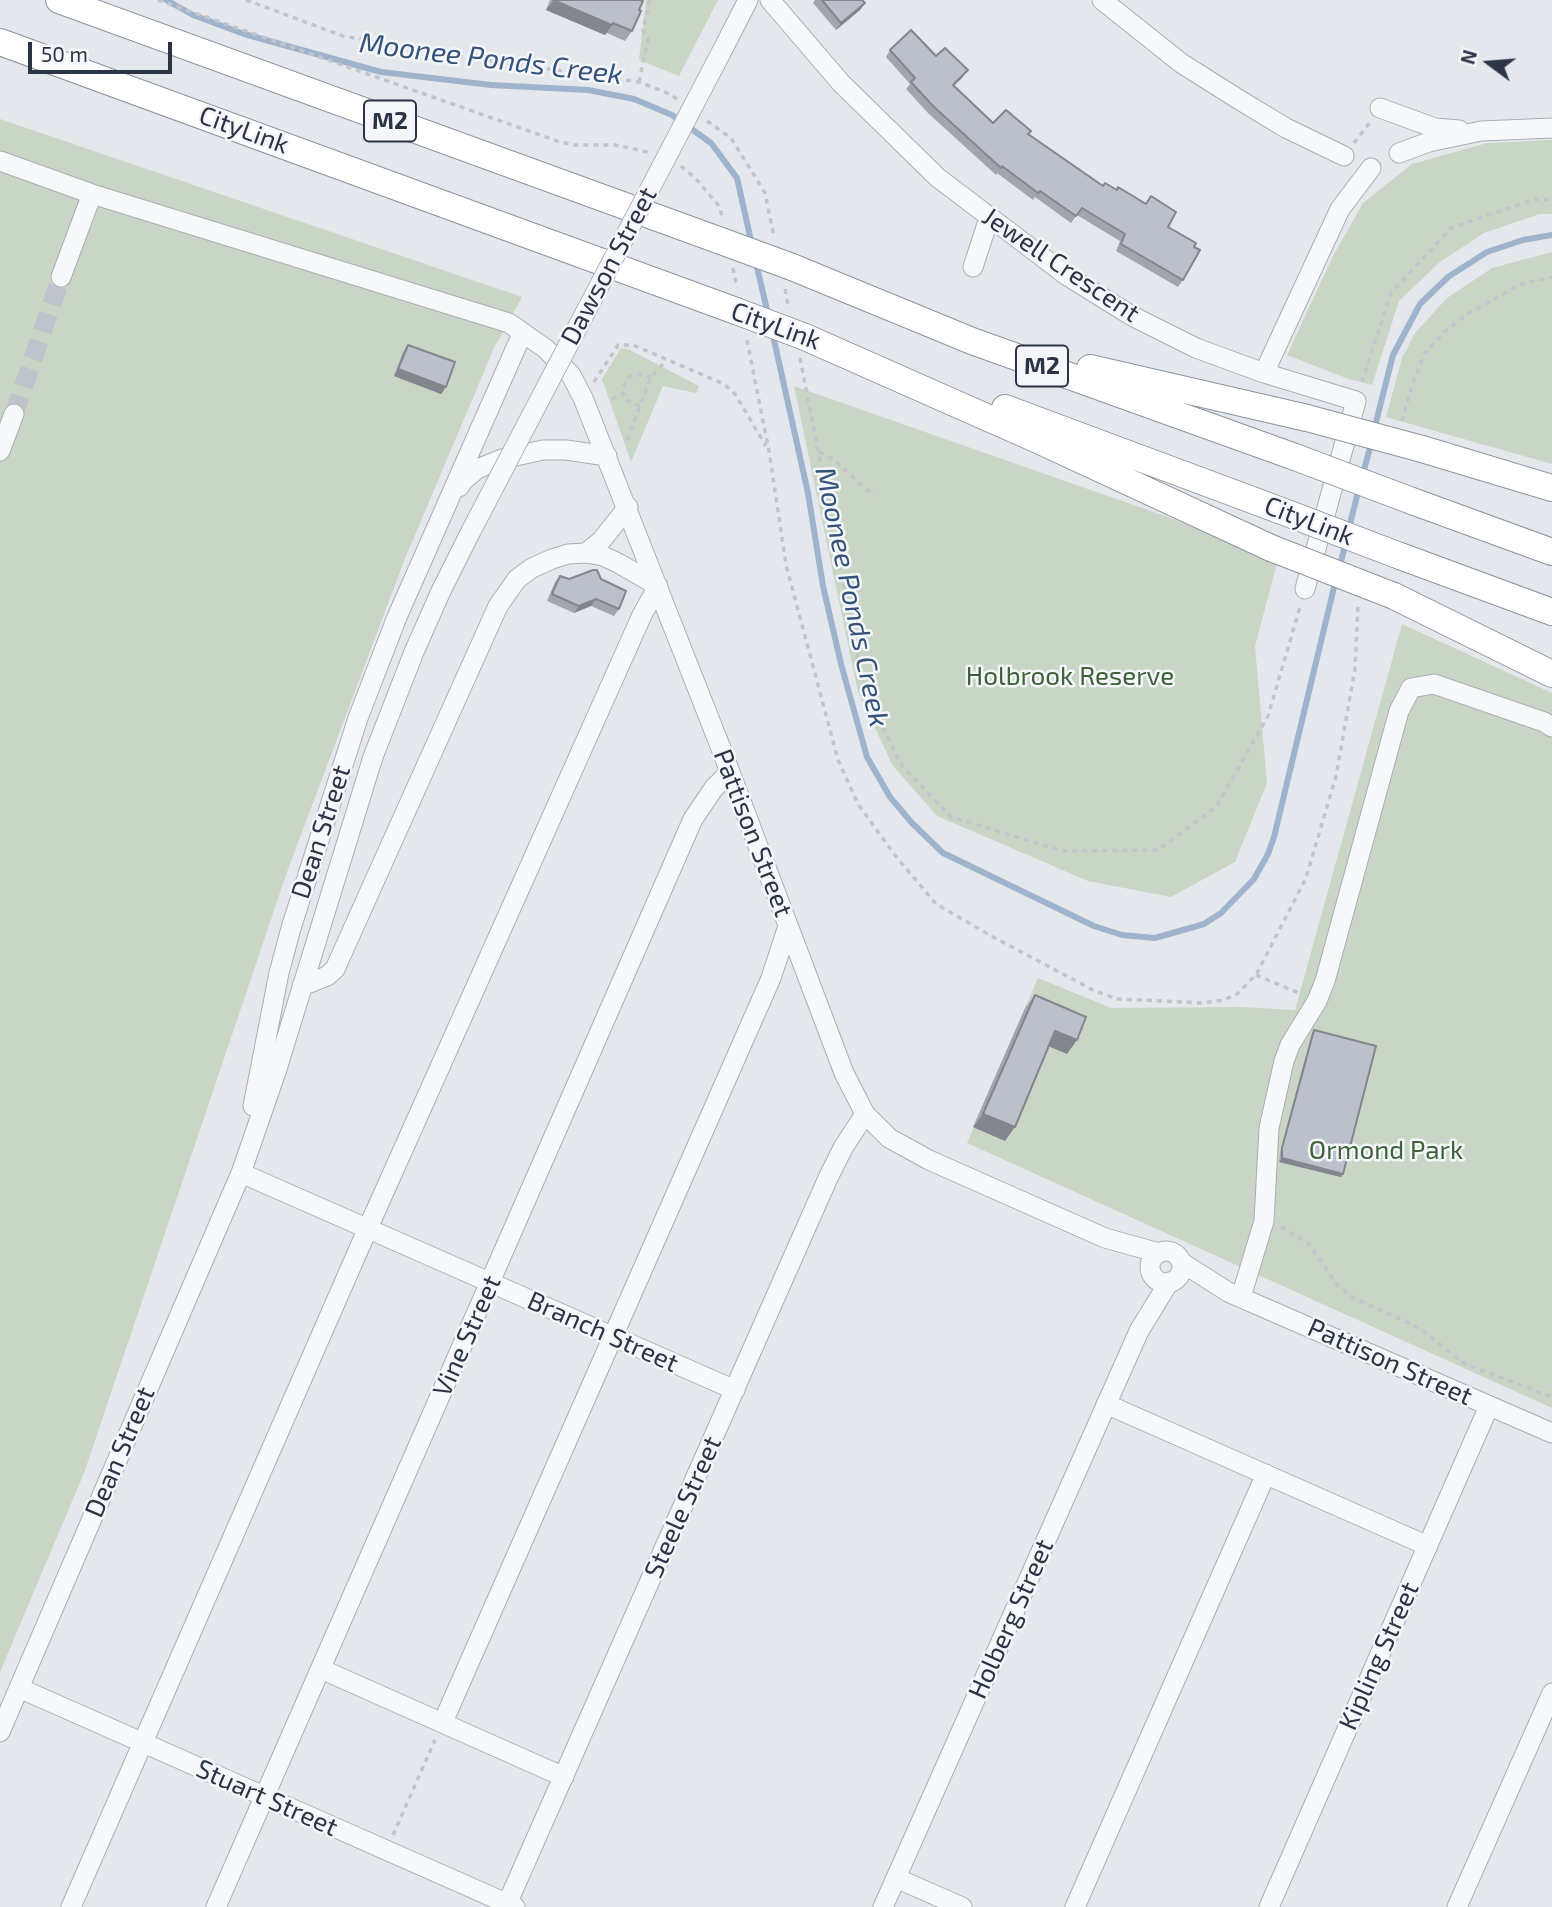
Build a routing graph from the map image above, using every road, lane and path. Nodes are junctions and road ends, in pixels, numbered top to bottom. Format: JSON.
{"nodes":[{"id":1,"x":59,"y":0,"type":"edge"},
{"id":2,"x":158,"y":0,"type":"edge"},
{"id":3,"x":246,"y":0,"type":"edge"},
{"id":4,"x":650,"y":0,"type":"edge"},
{"id":5,"x":748,"y":0,"type":"edge"},
{"id":6,"x":769,"y":0,"type":"edge"},
{"id":7,"x":1102,"y":0,"type":"edge"},
{"id":8,"x":0,"y":42,"type":"edge"},
{"id":9,"x":639,"y":82,"type":"junction"},
{"id":10,"x":670,"y":94,"type":"dead end"},
{"id":11,"x":1380,"y":108,"type":"joint"},
{"id":12,"x":1552,"y":128,"type":"edge"},
{"id":13,"x":1481,"y":131,"type":"junction"},
{"id":14,"x":1399,"y":153,"type":"dead end"},
{"id":15,"x":657,"y":155,"type":"dead end"},
{"id":16,"x":1344,"y":156,"type":"joint"},
{"id":17,"x":0,"y":161,"type":"edge"},
{"id":18,"x":669,"y":161,"type":"dead end"},
{"id":19,"x":1371,"y":168,"type":"dead end"},
{"id":20,"x":92,"y":194,"type":"junction"},
{"id":21,"x":1552,"y":200,"type":"edge"},
{"id":22,"x":989,"y":218,"type":"junction"},
{"id":23,"x":725,"y":240,"type":"junction"},
{"id":24,"x":973,"y":267,"type":"dead end"},
{"id":25,"x":61,"y":277,"type":"tunnel mouth"},
{"id":26,"x":737,"y":305,"type":"junction"},
{"id":27,"x":515,"y":328,"type":"junction"},
{"id":28,"x":805,"y":337,"type":"junction"},
{"id":29,"x":747,"y":338,"type":"dead end"},
{"id":30,"x":972,"y":341,"type":"junction"},
{"id":31,"x":667,"y":360,"type":"junction"},
{"id":32,"x":1264,"y":373,"type":"junction"},
{"id":33,"x":651,"y":377,"type":"junction"},
{"id":34,"x":624,"y":394,"type":"junction"},
{"id":35,"x":583,"y":398,"type":"junction"},
{"id":36,"x":612,"y":399,"type":"dead end"},
{"id":37,"x":1356,"y":401,"type":"junction"},
{"id":38,"x":640,"y":406,"type":"junction"},
{"id":39,"x":14,"y":414,"type":"tunnel mouth"},
{"id":40,"x":627,"y":440,"type":"dead end"},
{"id":41,"x":0,"y":451,"type":"edge"},
{"id":42,"x":769,"y":451,"type":"junction"},
{"id":43,"x":819,"y":452,"type":"dead end"},
{"id":44,"x":607,"y":456,"type":"junction"},
{"id":45,"x":825,"y":476,"type":"dead end"},
{"id":46,"x":1552,"y":488,"type":"edge"},
{"id":47,"x":874,"y":496,"type":"dead end"},
{"id":48,"x":447,"y":505,"type":"junction"},
{"id":49,"x":628,"y":506,"type":"junction"},
{"id":50,"x":470,"y":533,"type":"joint"},
{"id":51,"x":1552,"y":552,"type":"edge"},
{"id":52,"x":586,"y":553,"type":"junction"},
{"id":53,"x":658,"y":586,"type":"junction"},
{"id":54,"x":1305,"y":589,"type":"joint"},
{"id":55,"x":1552,"y":612,"type":"edge"},
{"id":56,"x":1552,"y":674,"type":"edge"},
{"id":57,"x":1552,"y":727,"type":"edge"},
{"id":58,"x":730,"y":772,"type":"junction"},
{"id":59,"x":788,"y":926,"type":"junction"},
{"id":60,"x":302,"y":986,"type":"junction"},
{"id":61,"x":1317,"y":1000,"type":"junction"},
{"id":62,"x":865,"y":1114,"type":"junction"},
{"id":63,"x":241,"y":1173,"type":"junction"},
{"id":64,"x":1264,"y":1221,"type":"junction"},
{"id":65,"x":368,"y":1228,"type":"junction"},
{"id":66,"x":1164,"y":1270,"type":"junction"},
{"id":67,"x":491,"y":1282,"type":"junction"},
{"id":68,"x":1235,"y":1294,"type":"junction"},
{"id":69,"x":613,"y":1337,"type":"junction"},
{"id":70,"x":735,"y":1390,"type":"junction"},
{"id":71,"x":1552,"y":1397,"type":"edge"},
{"id":72,"x":1106,"y":1404,"type":"junction"},
{"id":73,"x":1489,"y":1406,"type":"junction"},
{"id":74,"x":1552,"y":1433,"type":"edge"},
{"id":75,"x":1266,"y":1474,"type":"junction"},
{"id":76,"x":1428,"y":1546,"type":"junction"},
{"id":77,"x":321,"y":1669,"type":"junction"},
{"id":78,"x":19,"y":1688,"type":"junction"},
{"id":79,"x":1552,"y":1693,"type":"edge"},
{"id":80,"x":443,"y":1722,"type":"junction"},
{"id":81,"x":0,"y":1732,"type":"edge"},
{"id":82,"x":144,"y":1743,"type":"junction"},
{"id":83,"x":564,"y":1777,"type":"junction"},
{"id":84,"x":264,"y":1796,"type":"junction"},
{"id":85,"x":386,"y":1850,"type":"junction"},
{"id":86,"x":896,"y":1878,"type":"junction"},
{"id":87,"x":511,"y":1905,"type":"edge"},
{"id":88,"x":71,"y":1907,"type":"edge"},
{"id":89,"x":216,"y":1907,"type":"edge"},
{"id":90,"x":883,"y":1907,"type":"edge"},
{"id":91,"x":962,"y":1907,"type":"edge"},
{"id":92,"x":1075,"y":1907,"type":"edge"},
{"id":93,"x":1269,"y":1907,"type":"edge"},
{"id":94,"x":1457,"y":1907,"type":"edge"}],
"edges":[{"from":1,"to":23,"type":"highway","name":"CityLink","number":"M2"},
{"from":2,"to":15,"type":"path"},
{"from":3,"to":9,"type":"path"},
{"from":4,"to":9,"type":"path"},
{"from":5,"to":50,"type":"street","name":"Dawson Street","bridge":true},
{"from":6,"to":22,"type":"street","name":"Jewell Crescent"},
{"from":7,"to":16,"type":"street"},
{"from":8,"to":26,"type":"highway","name":"CityLink","number":"M2"},
{"from":9,"to":10,"type":"path"},
{"from":11,"to":13,"type":"street"},
{"from":11,"to":16,"type":"path"},
{"from":12,"to":13,"type":"street"},
{"from":13,"to":14,"type":"street"},
{"from":17,"to":20,"type":"street","name":"Pattison Street"},
{"from":18,"to":23,"type":"path"},
{"from":19,"to":32,"type":"street"},
{"from":20,"to":25,"type":"street"},
{"from":20,"to":27,"type":"street","name":"Pattison Street"},
{"from":21,"to":37,"type":"path"},
{"from":22,"to":24,"type":"street"},
{"from":22,"to":32,"type":"street","name":"Jewell Crescent"},
{"from":23,"to":26,"type":"path"},
{"from":23,"to":30,"type":"highway","name":"CityLink","number":"M2","bridge":true},
{"from":26,"to":28,"type":"highway","name":"CityLink","number":"M2","bridge":true},
{"from":27,"to":35,"type":"street","name":"Pattison Street"},
{"from":27,"to":48,"type":"street","name":"Dean Street"},
{"from":28,"to":55,"type":"highway","name":"CityLink","number":"M2","bridge":true},
{"from":28,"to":56,"type":"highway","bridge":true},
{"from":29,"to":42,"type":"path"},
{"from":30,"to":46,"type":"highway","bridge":true},
{"from":30,"to":51,"type":"highway","name":"CityLink","number":"M2","bridge":true},
{"from":31,"to":33,"type":"path"},
{"from":31,"to":35,"type":"path"},
{"from":31,"to":42,"type":"path"},
{"from":32,"to":37,"type":"street","name":"Jewell Crescent"},
{"from":33,"to":34,"type":"path"},
{"from":33,"to":38,"type":"path"},
{"from":34,"to":36,"type":"path"},
{"from":34,"to":38,"type":"path"},
{"from":35,"to":44,"type":"street","name":"Pattison Street"},
{"from":37,"to":54,"type":"street"},
{"from":38,"to":40,"type":"path"},
{"from":39,"to":41,"type":"street"},
{"from":42,"to":61,"type":"path"},
{"from":43,"to":47,"type":"path"},
{"from":44,"to":48,"type":"street","name":"Dean Street"},
{"from":44,"to":49,"type":"street","name":"Pattison Street"},
{"from":45,"to":54,"type":"path"},
{"from":48,"to":63,"type":"street","name":"Dean Street"},
{"from":49,"to":52,"type":"street"},
{"from":49,"to":53,"type":"street","name":"Pattison Street"},
{"from":50,"to":60,"type":"street","name":"Dean Street"},
{"from":52,"to":53,"type":"street"},
{"from":52,"to":60,"type":"street"},
{"from":53,"to":58,"type":"street","name":"Pattison Street"},
{"from":53,"to":65,"type":"street"},
{"from":57,"to":61,"type":"street"},
{"from":58,"to":59,"type":"street","name":"Pattison Street"},
{"from":58,"to":67,"type":"street","name":"Vine Street"},
{"from":59,"to":62,"type":"street","name":"Pattison Street"},
{"from":59,"to":69,"type":"street"},
{"from":60,"to":63,"type":"street","name":"Dean Street"},
{"from":61,"to":64,"type":"street"},
{"from":62,"to":66,"type":"street","name":"Pattison Street"},
{"from":62,"to":70,"type":"street","name":"Steele Street"},
{"from":63,"to":65,"type":"street","name":"Branch Street"},
{"from":63,"to":78,"type":"street","name":"Dean Street"},
{"from":64,"to":68,"type":"street"},
{"from":64,"to":71,"type":"path"},
{"from":65,"to":67,"type":"street","name":"Branch Street"},
{"from":65,"to":82,"type":"street"},
{"from":66,"to":68,"type":"street","name":"Pattison Street"},
{"from":66,"to":72,"type":"street","name":"Holberg Street"},
{"from":67,"to":69,"type":"street","name":"Branch Street"},
{"from":67,"to":77,"type":"street","name":"Vine Street"},
{"from":68,"to":73,"type":"street","name":"Pattison Street"},
{"from":69,"to":70,"type":"street","name":"Branch Street"},
{"from":69,"to":80,"type":"street"},
{"from":70,"to":83,"type":"street","name":"Steele Street"},
{"from":72,"to":75,"type":"street"},
{"from":72,"to":86,"type":"street","name":"Holberg Street"},
{"from":73,"to":74,"type":"street","name":"Pattison Street"},
{"from":73,"to":76,"type":"street","name":"Kipling Street"},
{"from":75,"to":76,"type":"street"},
{"from":75,"to":92,"type":"street"},
{"from":76,"to":93,"type":"street","name":"Kipling Street"},
{"from":77,"to":80,"type":"street"},
{"from":77,"to":84,"type":"street","name":"Vine Street"},
{"from":78,"to":81,"type":"street","name":"Dean Street"},
{"from":78,"to":82,"type":"street","name":"Stuart Street"},
{"from":79,"to":94,"type":"street"},
{"from":80,"to":83,"type":"street"},
{"from":80,"to":85,"type":"path"},
{"from":82,"to":84,"type":"street","name":"Stuart Street"},
{"from":82,"to":88,"type":"street"},
{"from":83,"to":87,"type":"street","name":"Steele Street"},
{"from":84,"to":85,"type":"street","name":"Stuart Street"},
{"from":84,"to":89,"type":"street","name":"Vine Street"},
{"from":85,"to":87,"type":"street","name":"Stuart Street"},
{"from":86,"to":90,"type":"street","name":"Holberg Street"},
{"from":86,"to":91,"type":"street"}]}
